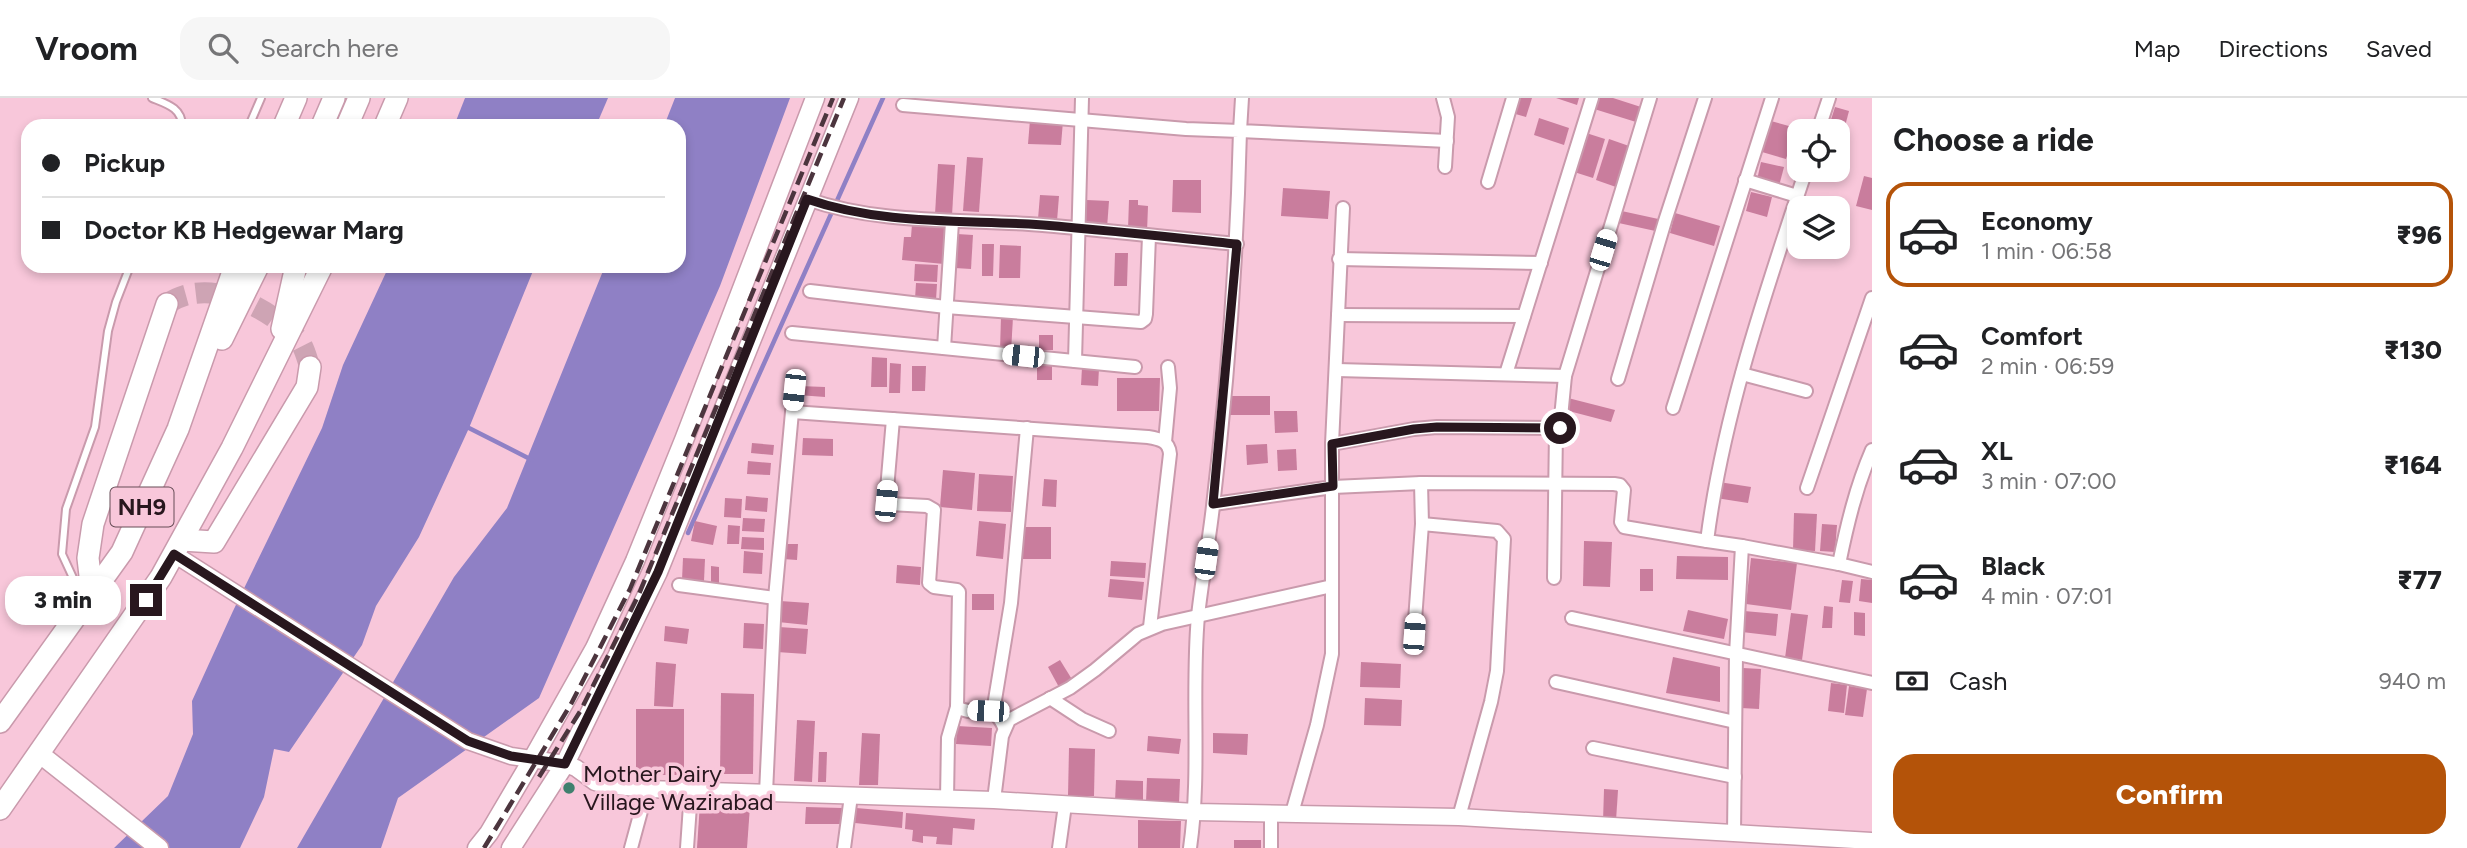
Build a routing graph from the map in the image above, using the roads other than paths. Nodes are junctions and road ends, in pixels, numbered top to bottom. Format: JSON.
{"nodes":[{"id":1,"x":152,"y":98,"type":"edge"},
{"id":2,"x":261,"y":98,"type":"edge"},
{"id":3,"x":296,"y":98,"type":"edge"},
{"id":4,"x":334,"y":98,"type":"edge"},
{"id":5,"x":359,"y":98,"type":"edge"},
{"id":6,"x":397,"y":98,"type":"edge"},
{"id":7,"x":816,"y":98,"type":"edge"},
{"id":8,"x":849,"y":98,"type":"edge"},
{"id":9,"x":1082,"y":98,"type":"edge"},
{"id":10,"x":1242,"y":98,"type":"edge"},
{"id":11,"x":1443,"y":98,"type":"edge"},
{"id":12,"x":1513,"y":98,"type":"edge"},
{"id":13,"x":1592,"y":98,"type":"edge"},
{"id":14,"x":1650,"y":98,"type":"edge"},
{"id":15,"x":1705,"y":98,"type":"edge"},
{"id":16,"x":1772,"y":98,"type":"edge"},
{"id":17,"x":1829,"y":98,"type":"edge"},
{"id":18,"x":902,"y":105,"type":"dead end"},
{"id":19,"x":1081,"y":118,"type":"junction"},
{"id":20,"x":181,"y":119,"type":"edge"},
{"id":21,"x":252,"y":119,"type":"edge"},
{"id":22,"x":287,"y":119,"type":"edge"},
{"id":23,"x":325,"y":119,"type":"edge"},
{"id":24,"x":350,"y":119,"type":"edge"},
{"id":25,"x":388,"y":119,"type":"edge"},
{"id":26,"x":1822,"y":119,"type":"edge"},
{"id":27,"x":1240,"y":131,"type":"junction"},
{"id":28,"x":1447,"y":141,"type":"junction"},
{"id":29,"x":1445,"y":167,"type":"dead end"},
{"id":30,"x":1745,"y":180,"type":"junction"},
{"id":31,"x":1488,"y":182,"type":"dead end"},
{"id":32,"x":1802,"y":182,"type":"edge"},
{"id":33,"x":1797,"y":196,"type":"joint"},
{"id":34,"x":807,"y":199,"type":"junction"},
{"id":35,"x":1343,"y":208,"type":"dead end"},
{"id":36,"x":951,"y":222,"type":"junction"},
{"id":37,"x":1787,"y":228,"type":"edge"},
{"id":38,"x":1079,"y":229,"type":"junction"},
{"id":39,"x":1149,"y":236,"type":"junction"},
{"id":40,"x":1237,"y":244,"type":"junction"},
{"id":41,"x":1339,"y":259,"type":"junction"},
{"id":42,"x":1541,"y":263,"type":"junction"},
{"id":43,"x":127,"y":273,"type":"edge"},
{"id":44,"x":233,"y":273,"type":"edge"},
{"id":45,"x":255,"y":273,"type":"edge"},
{"id":46,"x":294,"y":273,"type":"edge"},
{"id":47,"x":318,"y":273,"type":"edge"},
{"id":48,"x":810,"y":290,"type":"dead end"},
{"id":49,"x":1872,"y":298,"type":"edge"},
{"id":50,"x":167,"y":304,"type":"dead end"},
{"id":51,"x":946,"y":307,"type":"junction"},
{"id":52,"x":1338,"y":315,"type":"junction"},
{"id":53,"x":1524,"y":316,"type":"junction"},
{"id":54,"x":1076,"y":317,"type":"junction"},
{"id":55,"x":792,"y":333,"type":"dead end"},
{"id":56,"x":944,"y":348,"type":"junction"},
{"id":57,"x":275,"y":361,"type":"junction"},
{"id":58,"x":1076,"y":361,"type":"junction"},
{"id":59,"x":310,"y":367,"type":"tunnel mouth"},
{"id":60,"x":1135,"y":367,"type":"dead end"},
{"id":61,"x":1168,"y":368,"type":"dead end"},
{"id":62,"x":1336,"y":370,"type":"junction"},
{"id":63,"x":1506,"y":374,"type":"junction"},
{"id":64,"x":1742,"y":374,"type":"junction"},
{"id":65,"x":1565,"y":376,"type":"junction"},
{"id":66,"x":1618,"y":379,"type":"dead end"},
{"id":67,"x":794,"y":390,"type":"dead end"},
{"id":68,"x":1806,"y":391,"type":"dead end"},
{"id":69,"x":1673,"y":408,"type":"dead end"},
{"id":70,"x":792,"y":412,"type":"junction"},
{"id":71,"x":893,"y":419,"type":"junction"},
{"id":72,"x":1027,"y":428,"type":"junction"},
{"id":73,"x":178,"y":429,"type":"junction"},
{"id":74,"x":1556,"y":430,"type":"junction"},
{"id":75,"x":1165,"y":442,"type":"junction"},
{"id":76,"x":1332,"y":444,"type":"junction"},
{"id":77,"x":1872,"y":450,"type":"edge"},
{"id":78,"x":1422,"y":483,"type":"junction"},
{"id":79,"x":1554,"y":484,"type":"junction"},
{"id":80,"x":1333,"y":486,"type":"junction"},
{"id":81,"x":1807,"y":488,"type":"dead end"},
{"id":82,"x":1213,"y":504,"type":"junction"},
{"id":83,"x":1422,"y":524,"type":"junction"},
{"id":84,"x":1707,"y":541,"type":"junction"},
{"id":85,"x":1742,"y":546,"type":"junction"},
{"id":86,"x":178,"y":547,"type":"junction"},
{"id":87,"x":1839,"y":564,"type":"junction"},
{"id":88,"x":1872,"y":572,"type":"edge"},
{"id":89,"x":1554,"y":578,"type":"dead end"},
{"id":90,"x":679,"y":585,"type":"dead end"},
{"id":91,"x":1332,"y":586,"type":"junction"},
{"id":92,"x":90,"y":597,"type":"junction"},
{"id":93,"x":775,"y":598,"type":"junction"},
{"id":94,"x":1198,"y":615,"type":"junction"},
{"id":95,"x":1572,"y":618,"type":"dead end"},
{"id":96,"x":1150,"y":627,"type":"junction"},
{"id":97,"x":1414,"y":634,"type":"dead end"},
{"id":98,"x":1736,"y":654,"type":"junction"},
{"id":99,"x":1556,"y":682,"type":"dead end"},
{"id":100,"x":1872,"y":683,"type":"edge"},
{"id":101,"x":1050,"y":698,"type":"junction"},
{"id":102,"x":957,"y":707,"type":"junction"},
{"id":103,"x":993,"y":712,"type":"junction"},
{"id":104,"x":0,"y":722,"type":"edge"},
{"id":105,"x":1735,"y":722,"type":"junction"},
{"id":106,"x":1004,"y":727,"type":"junction"},
{"id":107,"x":1109,"y":731,"type":"dead end"},
{"id":108,"x":1593,"y":748,"type":"dead end"},
{"id":109,"x":40,"y":754,"type":"junction"},
{"id":110,"x":533,"y":759,"type":"junction"},
{"id":111,"x":565,"y":764,"type":"junction"},
{"id":112,"x":1735,"y":776,"type":"junction"},
{"id":113,"x":647,"y":789,"type":"junction"},
{"id":114,"x":691,"y":791,"type":"junction"},
{"id":115,"x":766,"y":793,"type":"junction"},
{"id":116,"x":851,"y":796,"type":"junction"},
{"id":117,"x":947,"y":799,"type":"junction"},
{"id":118,"x":994,"y":800,"type":"junction"},
{"id":119,"x":1065,"y":805,"type":"junction"},
{"id":120,"x":0,"y":809,"type":"edge"},
{"id":121,"x":1195,"y":812,"type":"junction"},
{"id":122,"x":1270,"y":813,"type":"junction"},
{"id":123,"x":1292,"y":813,"type":"junction"},
{"id":124,"x":1459,"y":817,"type":"junction"},
{"id":125,"x":1734,"y":834,"type":"junction"},
{"id":126,"x":1872,"y":841,"type":"edge"},
{"id":127,"x":1810,"y":843,"type":"edge"},
{"id":128,"x":159,"y":848,"type":"edge"},
{"id":129,"x":477,"y":848,"type":"edge"},
{"id":130,"x":511,"y":848,"type":"edge"},
{"id":131,"x":631,"y":848,"type":"edge"},
{"id":132,"x":687,"y":848,"type":"edge"},
{"id":133,"x":844,"y":848,"type":"edge"},
{"id":134,"x":1059,"y":848,"type":"edge"},
{"id":135,"x":1189,"y":848,"type":"edge"},
{"id":136,"x":1271,"y":848,"type":"edge"}],
"edges":[{"from":1,"to":20,"type":"lane"},
{"from":2,"to":21,"type":"lane"},
{"from":3,"to":22,"type":"highway"},
{"from":4,"to":23,"type":"highway"},
{"from":5,"to":24,"type":"highway"},
{"from":6,"to":25,"type":"highway"},
{"from":7,"to":110,"type":"main road"},
{"from":8,"to":34,"type":"main road"},
{"from":9,"to":19,"type":"street"},
{"from":10,"to":27,"type":"street"},
{"from":11,"to":28,"type":"street"},
{"from":12,"to":31,"type":"street"},
{"from":13,"to":42,"type":"street"},
{"from":14,"to":65,"type":"street"},
{"from":15,"to":66,"type":"street"},
{"from":16,"to":30,"type":"street"},
{"from":17,"to":26,"type":"street"},
{"from":18,"to":19,"type":"street"},
{"from":19,"to":27,"type":"street"},
{"from":19,"to":38,"type":"street"},
{"from":27,"to":28,"type":"street"},
{"from":27,"to":40,"type":"street"},
{"from":28,"to":29,"type":"street"},
{"from":30,"to":33,"type":"street"},
{"from":30,"to":69,"type":"street"},
{"from":32,"to":33,"type":"street"},
{"from":34,"to":36,"type":"street"},
{"from":34,"to":111,"type":"main road"},
{"from":35,"to":41,"type":"street"},
{"from":36,"to":38,"type":"street"},
{"from":36,"to":51,"type":"street"},
{"from":37,"to":64,"type":"street"},
{"from":38,"to":39,"type":"street"},
{"from":38,"to":54,"type":"street"},
{"from":39,"to":40,"type":"street"},
{"from":39,"to":54,"type":"street"},
{"from":40,"to":82,"type":"street"},
{"from":41,"to":42,"type":"street"},
{"from":41,"to":52,"type":"street"},
{"from":42,"to":53,"type":"street"},
{"from":43,"to":92,"type":"lane"},
{"from":44,"to":73,"type":"highway","number":"NH9"},
{"from":45,"to":73,"type":"highway"},
{"from":46,"to":57,"type":"highway"},
{"from":47,"to":57,"type":"highway","number":"NH9"},
{"from":48,"to":51,"type":"street"},
{"from":49,"to":81,"type":"street"},
{"from":50,"to":92,"type":"highway"},
{"from":51,"to":54,"type":"street"},
{"from":51,"to":56,"type":"street"},
{"from":52,"to":53,"type":"street"},
{"from":52,"to":62,"type":"street"},
{"from":53,"to":63,"type":"street"},
{"from":54,"to":58,"type":"street"},
{"from":55,"to":56,"type":"street"},
{"from":56,"to":58,"type":"street"},
{"from":57,"to":86,"type":"highway","number":"NH9"},
{"from":58,"to":60,"type":"street"},
{"from":59,"to":86,"type":"highway"},
{"from":61,"to":75,"type":"street"},
{"from":62,"to":63,"type":"street"},
{"from":62,"to":76,"type":"street"},
{"from":63,"to":65,"type":"street"},
{"from":64,"to":68,"type":"street"},
{"from":64,"to":84,"type":"street"},
{"from":65,"to":74,"type":"street"},
{"from":67,"to":70,"type":"street"},
{"from":70,"to":71,"type":"street"},
{"from":70,"to":93,"type":"street"},
{"from":71,"to":72,"type":"street"},
{"from":71,"to":102,"type":"street"},
{"from":72,"to":75,"type":"street"},
{"from":72,"to":103,"type":"street"},
{"from":73,"to":92,"type":"highway","number":"NH9"},
{"from":74,"to":76,"type":"street"},
{"from":74,"to":79,"type":"street"},
{"from":75,"to":96,"type":"street"},
{"from":76,"to":80,"type":"street"},
{"from":77,"to":87,"type":"street"},
{"from":78,"to":79,"type":"street"},
{"from":78,"to":80,"type":"street"},
{"from":78,"to":83,"type":"street"},
{"from":79,"to":84,"type":"street"},
{"from":79,"to":89,"type":"street"},
{"from":80,"to":82,"type":"street"},
{"from":80,"to":91,"type":"street"},
{"from":82,"to":94,"type":"street"},
{"from":83,"to":97,"type":"street"},
{"from":83,"to":124,"type":"street"},
{"from":84,"to":85,"type":"street"},
{"from":85,"to":87,"type":"street"},
{"from":85,"to":98,"type":"street"},
{"from":86,"to":109,"type":"highway","number":"NH9"},
{"from":86,"to":110,"type":"street"},
{"from":87,"to":88,"type":"street"},
{"from":90,"to":93,"type":"street"},
{"from":91,"to":94,"type":"street"},
{"from":91,"to":123,"type":"street"},
{"from":92,"to":104,"type":"highway","number":"NH9"},
{"from":93,"to":115,"type":"street"},
{"from":94,"to":96,"type":"street"},
{"from":94,"to":121,"type":"street"},
{"from":95,"to":98,"type":"street"},
{"from":96,"to":101,"type":"street"},
{"from":98,"to":100,"type":"street"},
{"from":98,"to":105,"type":"street"},
{"from":99,"to":105,"type":"street"},
{"from":101,"to":106,"type":"street"},
{"from":101,"to":107,"type":"street"},
{"from":102,"to":103,"type":"street"},
{"from":102,"to":117,"type":"street"},
{"from":103,"to":106,"type":"street"},
{"from":105,"to":112,"type":"street"},
{"from":106,"to":118,"type":"street"},
{"from":108,"to":112,"type":"street"},
{"from":109,"to":120,"type":"highway","number":"NH9"},
{"from":109,"to":128,"type":"main road"},
{"from":110,"to":111,"type":"street"},
{"from":110,"to":129,"type":"main road"},
{"from":111,"to":113,"type":"street"},
{"from":111,"to":130,"type":"main road"},
{"from":112,"to":125,"type":"street"},
{"from":113,"to":114,"type":"street"},
{"from":113,"to":131,"type":"street"},
{"from":114,"to":115,"type":"street"},
{"from":114,"to":132,"type":"street"},
{"from":115,"to":116,"type":"street"},
{"from":116,"to":117,"type":"street"},
{"from":116,"to":133,"type":"street"},
{"from":117,"to":118,"type":"street"},
{"from":118,"to":119,"type":"street"},
{"from":119,"to":121,"type":"street"},
{"from":119,"to":134,"type":"street"},
{"from":121,"to":122,"type":"street"},
{"from":121,"to":135,"type":"street"},
{"from":122,"to":123,"type":"street"},
{"from":122,"to":136,"type":"street"},
{"from":123,"to":124,"type":"street"},
{"from":124,"to":125,"type":"street"},
{"from":125,"to":127,"type":"street"},
{"from":126,"to":127,"type":"street"}]}
